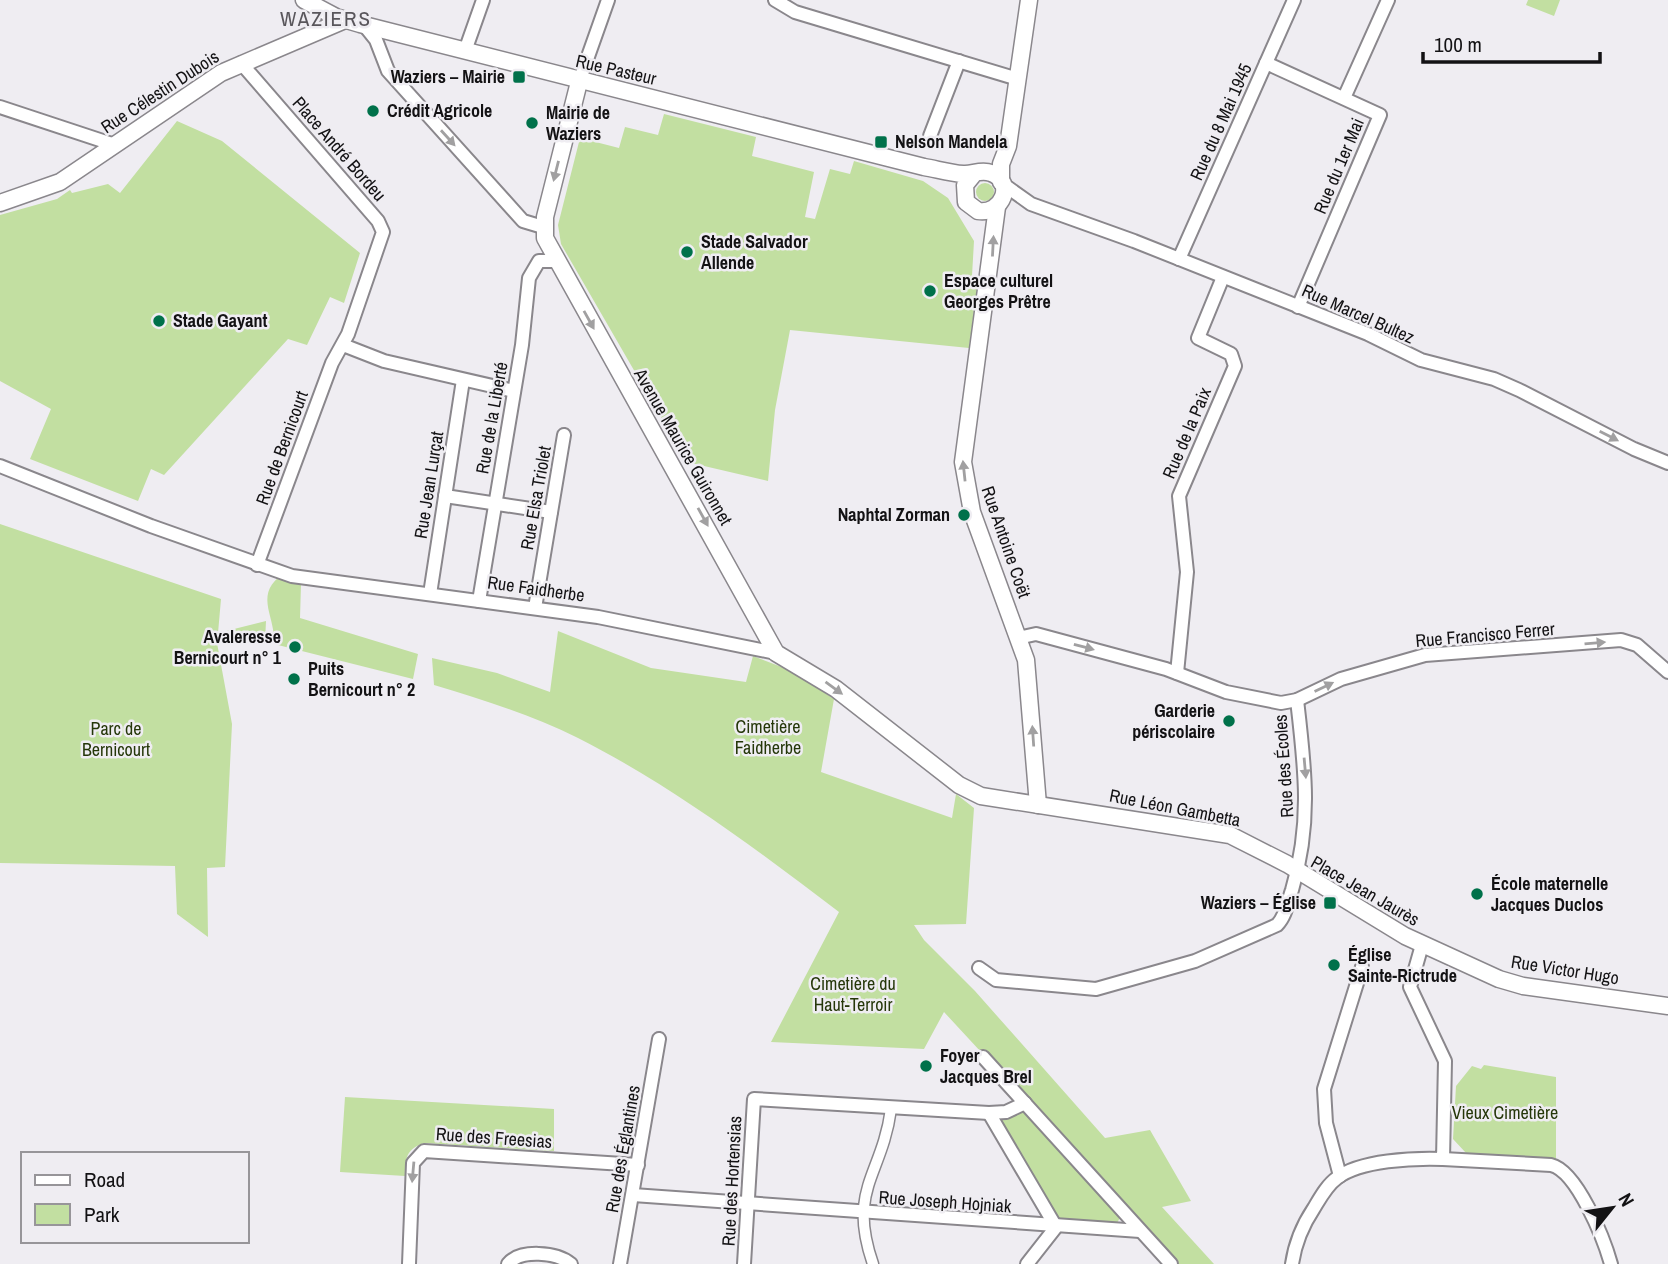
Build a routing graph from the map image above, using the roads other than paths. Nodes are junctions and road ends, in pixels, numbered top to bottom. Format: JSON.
{"nodes":[{"id":1,"x":483,"y":0,"type":"edge"},
{"id":2,"x":608,"y":0,"type":"edge"},
{"id":3,"x":775,"y":0,"type":"edge"},
{"id":4,"x":1030,"y":0,"type":"edge"},
{"id":5,"x":1294,"y":0,"type":"edge"},
{"id":6,"x":1388,"y":0,"type":"edge"},
{"id":7,"x":313,"y":2,"type":"edge"},
{"id":8,"x":345,"y":20,"type":"junction"},
{"id":9,"x":365,"y":26,"type":"junction"},
{"id":10,"x":465,"y":51,"type":"junction"},
{"id":11,"x":959,"y":61,"type":"junction"},
{"id":12,"x":241,"y":63,"type":"junction"},
{"id":13,"x":1266,"y":64,"type":"junction"},
{"id":14,"x":1018,"y":79,"type":"junction"},
{"id":15,"x":579,"y":82,"type":"junction"},
{"id":16,"x":1344,"y":98,"type":"junction"},
{"id":17,"x":0,"y":107,"type":"edge"},
{"id":18,"x":1009,"y":134,"type":"junction"},
{"id":19,"x":930,"y":136,"type":"dead end"},
{"id":20,"x":114,"y":145,"type":"junction"},
{"id":21,"x":924,"y":167,"type":"junction"},
{"id":22,"x":977,"y":173,"type":"junction"},
{"id":23,"x":1002,"y":183,"type":"junction"},
{"id":24,"x":964,"y":195,"type":"junction"},
{"id":25,"x":0,"y":203,"type":"edge"},
{"id":26,"x":1031,"y":204,"type":"junction"},
{"id":27,"x":999,"y":205,"type":"junction"},
{"id":28,"x":543,"y":227,"type":"junction"},
{"id":29,"x":1179,"y":259,"type":"junction"},
{"id":30,"x":555,"y":261,"type":"junction"},
{"id":31,"x":1223,"y":277,"type":"junction"},
{"id":32,"x":1298,"y":307,"type":"junction"},
{"id":33,"x":343,"y":345,"type":"junction"},
{"id":34,"x":463,"y":380,"type":"junction"},
{"id":35,"x":514,"y":391,"type":"junction"},
{"id":36,"x":564,"y":435,"type":"dead end"},
{"id":37,"x":1668,"y":463,"type":"edge"},
{"id":38,"x":0,"y":466,"type":"edge"},
{"id":39,"x":445,"y":496,"type":"junction"},
{"id":40,"x":495,"y":504,"type":"junction"},
{"id":41,"x":551,"y":512,"type":"junction"},
{"id":42,"x":257,"y":565,"type":"junction"},
{"id":43,"x":430,"y":594,"type":"junction"},
{"id":44,"x":479,"y":601,"type":"junction"},
{"id":45,"x":535,"y":608,"type":"junction"},
{"id":46,"x":1018,"y":638,"type":"junction"},
{"id":47,"x":776,"y":653,"type":"junction"},
{"id":48,"x":1668,"y":672,"type":"edge"},
{"id":49,"x":1177,"y":673,"type":"junction"},
{"id":50,"x":1297,"y":700,"type":"junction"},
{"id":51,"x":1038,"y":804,"type":"junction"},
{"id":52,"x":1297,"y":871,"type":"junction"},
{"id":53,"x":1422,"y":945,"type":"junction"},
{"id":54,"x":1362,"y":967,"type":"dead end"},
{"id":55,"x":979,"y":968,"type":"dead end"},
{"id":56,"x":1668,"y":1006,"type":"edge"},
{"id":57,"x":659,"y":1039,"type":"dead end"},
{"id":58,"x":983,"y":1057,"type":"dead end"},
{"id":59,"x":1025,"y":1103,"type":"junction"},
{"id":60,"x":891,"y":1108,"type":"junction"},
{"id":61,"x":989,"y":1113,"type":"junction"},
{"id":62,"x":1443,"y":1159,"type":"junction"},
{"id":63,"x":638,"y":1165,"type":"junction"},
{"id":64,"x":1340,"y":1175,"type":"junction"},
{"id":65,"x":633,"y":1195,"type":"junction"},
{"id":66,"x":748,"y":1205,"type":"junction"},
{"id":67,"x":862,"y":1214,"type":"junction"},
{"id":68,"x":1056,"y":1227,"type":"junction"},
{"id":69,"x":1140,"y":1231,"type":"junction"},
{"id":70,"x":409,"y":1264,"type":"edge"},
{"id":71,"x":508,"y":1264,"type":"edge"},
{"id":72,"x":571,"y":1264,"type":"edge"},
{"id":73,"x":620,"y":1264,"type":"edge"},
{"id":74,"x":744,"y":1264,"type":"edge"},
{"id":75,"x":873,"y":1264,"type":"edge"},
{"id":76,"x":1027,"y":1264,"type":"edge"},
{"id":77,"x":1171,"y":1264,"type":"edge"},
{"id":78,"x":1292,"y":1264,"type":"edge"},
{"id":79,"x":1611,"y":1264,"type":"edge"}],
"edges":[{"from":1,"to":10,"type":"street"},
{"from":2,"to":15,"type":"street"},
{"from":3,"to":11,"type":"street"},
{"from":4,"to":14,"type":"street"},
{"from":5,"to":13,"type":"street","name":"Rue du 8 Mai 1945"},
{"from":6,"to":16,"type":"street"},
{"from":7,"to":8,"type":"street","name":"Rue Pasteur"},
{"from":8,"to":9,"type":"street","name":"Rue Pasteur"},
{"from":8,"to":12,"type":"street","name":"Rue Célestin Dubois"},
{"from":9,"to":10,"type":"street","name":"Rue Pasteur"},
{"from":9,"to":28,"type":"street","one_way":true},
{"from":10,"to":15,"type":"street","name":"Rue Pasteur"},
{"from":11,"to":14,"type":"street"},
{"from":11,"to":19,"type":"street"},
{"from":12,"to":20,"type":"street","name":"Rue Célestin Dubois"},
{"from":12,"to":33,"type":"street","name":"Place André Bordeu"},
{"from":13,"to":16,"type":"street","name":"Rue du 1er Mai"},
{"from":13,"to":29,"type":"street","name":"Rue du 8 Mai 1945"},
{"from":14,"to":18,"type":"street"},
{"from":15,"to":21,"type":"street","name":"Rue Pasteur"},
{"from":15,"to":28,"type":"street","one_way":true},
{"from":16,"to":32,"type":"street","name":"Rue du 1er Mai"},
{"from":17,"to":20,"type":"street"},
{"from":18,"to":22,"type":"street"},
{"from":18,"to":23,"type":"street"},
{"from":20,"to":25,"type":"street","name":"Rue Célestin Dubois"},
{"from":21,"to":22,"type":"street","name":"Rue Pasteur"},
{"from":21,"to":24,"type":"street","name":"Rue Pasteur"},
{"from":22,"to":23,"type":"street"},
{"from":22,"to":24,"type":"street"},
{"from":23,"to":26,"type":"street","name":"Rue Marcel Bultez"},
{"from":23,"to":27,"type":"street"},
{"from":24,"to":27,"type":"street"},
{"from":26,"to":27,"type":"street","name":"Rue Marcel Bultez"},
{"from":26,"to":29,"type":"street","name":"Rue Marcel Bultez"},
{"from":46,"to":27,"type":"street","name":"Rue Antoine Coët","one_way":true},
{"from":28,"to":30,"type":"street","name":"Avenue Maurice Guironnet"},
{"from":29,"to":31,"type":"street","name":"Rue Marcel Bultez"},
{"from":30,"to":35,"type":"street","name":"Rue de la Liberté"},
{"from":30,"to":47,"type":"street","name":"Avenue Maurice Guironnet","one_way":true},
{"from":31,"to":32,"type":"street","name":"Rue Marcel Bultez"},
{"from":31,"to":49,"type":"street","name":"Rue de la Paix"},
{"from":32,"to":37,"type":"street","name":"Rue Marcel Bultez","one_way":true},
{"from":33,"to":34,"type":"street"},
{"from":33,"to":42,"type":"street","name":"Rue de Bernicourt"},
{"from":34,"to":35,"type":"street"},
{"from":34,"to":39,"type":"street","name":"Rue Jean Lurçat"},
{"from":35,"to":40,"type":"street","name":"Rue de la Liberté"},
{"from":36,"to":41,"type":"street","name":"Rue Elsa Triolet"},
{"from":38,"to":42,"type":"street","name":"Rue Faidherbe"},
{"from":39,"to":40,"type":"street"},
{"from":39,"to":43,"type":"street","name":"Rue Jean Lurçat"},
{"from":40,"to":41,"type":"street"},
{"from":40,"to":44,"type":"street","name":"Rue de la Liberté"},
{"from":41,"to":45,"type":"street","name":"Rue Elsa Triolet"},
{"from":42,"to":43,"type":"street","name":"Rue Faidherbe"},
{"from":43,"to":44,"type":"street","name":"Rue Faidherbe"},
{"from":44,"to":45,"type":"street","name":"Rue Faidherbe"},
{"from":45,"to":47,"type":"street","name":"Rue Faidherbe"},
{"from":46,"to":49,"type":"street","name":"Rue Francisco Ferrer","one_way":true},
{"from":51,"to":46,"type":"street","name":"Rue Antoine Coët","one_way":true},
{"from":47,"to":51,"type":"street","name":"Rue Faidherbe","one_way":true},
{"from":50,"to":48,"type":"street","name":"Rue Francisco Ferrer","one_way":true},
{"from":49,"to":50,"type":"street","name":"Rue Francisco Ferrer"},
{"from":50,"to":52,"type":"street","name":"Rue des Écoles","one_way":true},
{"from":51,"to":52,"type":"street","name":"Rue Léon Gambetta"},
{"from":52,"to":53,"type":"street","name":"Place Jean Jaurès"},
{"from":52,"to":55,"type":"street","name":"Place Jean Jaurès"},
{"from":53,"to":56,"type":"street","name":"Rue Victor Hugo"},
{"from":53,"to":62,"type":"street"},
{"from":54,"to":64,"type":"street"},
{"from":57,"to":63,"type":"street","name":"Rue des Églantines"},
{"from":58,"to":59,"type":"street"},
{"from":59,"to":61,"type":"street"},
{"from":59,"to":69,"type":"street"},
{"from":60,"to":61,"type":"street"},
{"from":60,"to":66,"type":"street","name":"Rue des Hortensias"},
{"from":60,"to":67,"type":"street"},
{"from":61,"to":68,"type":"street"},
{"from":62,"to":64,"type":"street"},
{"from":62,"to":79,"type":"street"},
{"from":63,"to":65,"type":"street","name":"Rue des Églantines"},
{"from":63,"to":70,"type":"street","name":"Rue des Freesias","one_way":true},
{"from":64,"to":78,"type":"street"},
{"from":65,"to":66,"type":"street","name":"Rue Joseph Hojniak"},
{"from":65,"to":73,"type":"street","name":"Rue des Églantines"},
{"from":66,"to":67,"type":"street","name":"Rue Joseph Hojniak"},
{"from":66,"to":74,"type":"street","name":"Rue des Hortensias"},
{"from":67,"to":68,"type":"street","name":"Rue Joseph Hojniak"},
{"from":67,"to":75,"type":"street"},
{"from":68,"to":69,"type":"street","name":"Rue Joseph Hojniak"},
{"from":68,"to":76,"type":"street"},
{"from":69,"to":77,"type":"street"},
{"from":71,"to":72,"type":"street"}]}
